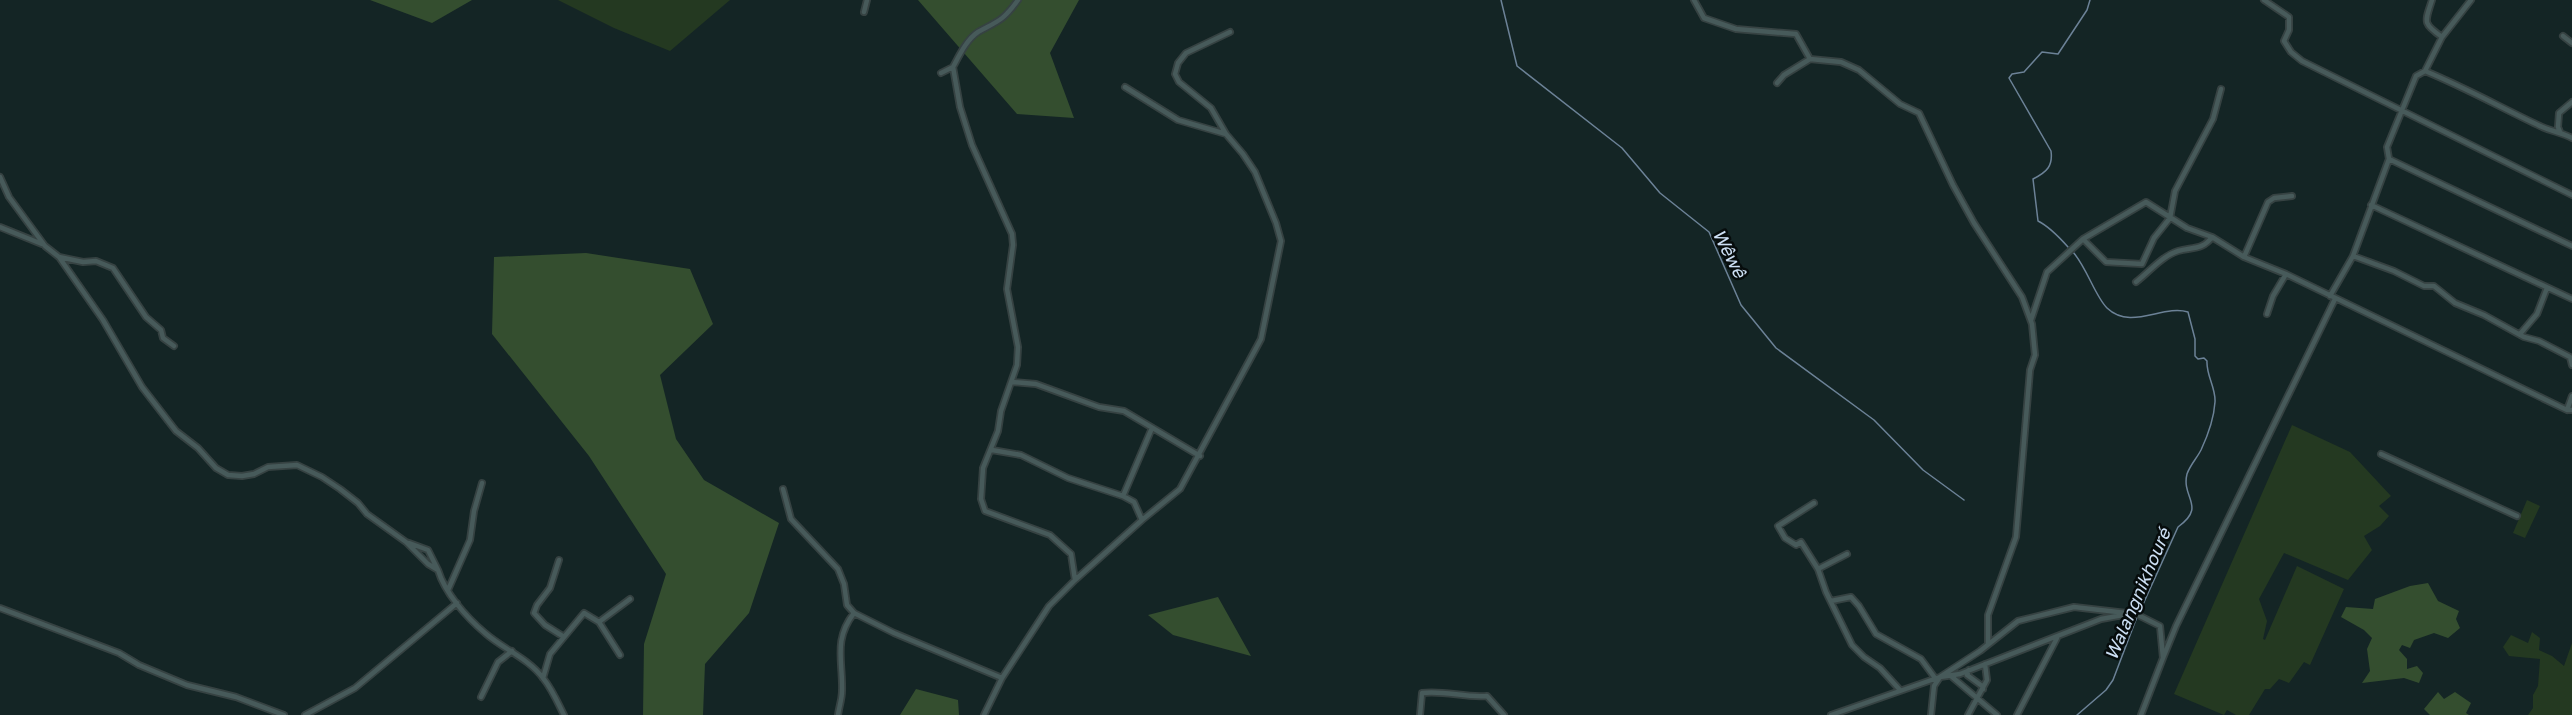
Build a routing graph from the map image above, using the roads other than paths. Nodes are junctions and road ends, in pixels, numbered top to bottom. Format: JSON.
{"nodes":[{"id":1,"x":867,"y":0,"type":"edge"},
{"id":2,"x":1018,"y":0,"type":"edge"},
{"id":3,"x":1694,"y":0,"type":"edge"},
{"id":4,"x":2264,"y":0,"type":"edge"},
{"id":5,"x":2432,"y":0,"type":"edge"},
{"id":6,"x":2471,"y":0,"type":"edge"},
{"id":7,"x":864,"y":12,"type":"dead end"},
{"id":8,"x":1230,"y":32,"type":"dead end"},
{"id":9,"x":2564,"y":36,"type":"dead end"},
{"id":10,"x":2442,"y":37,"type":"junction"},
{"id":11,"x":2572,"y":43,"type":"edge"},
{"id":12,"x":1810,"y":59,"type":"junction"},
{"id":13,"x":953,"y":67,"type":"junction"},
{"id":14,"x":2425,"y":70,"type":"junction"},
{"id":15,"x":941,"y":73,"type":"dead end"},
{"id":16,"x":1777,"y":83,"type":"dead end"},
{"id":17,"x":1125,"y":87,"type":"dead end"},
{"id":18,"x":2221,"y":89,"type":"dead end"},
{"id":19,"x":2572,"y":102,"type":"edge"},
{"id":20,"x":2402,"y":113,"type":"junction"},
{"id":21,"x":2560,"y":132,"type":"junction"},
{"id":22,"x":1226,"y":134,"type":"junction"},
{"id":23,"x":2572,"y":138,"type":"edge"},
{"id":24,"x":2389,"y":159,"type":"junction"},
{"id":25,"x":0,"y":177,"type":"edge"},
{"id":26,"x":2572,"y":195,"type":"edge"},
{"id":27,"x":2292,"y":196,"type":"dead end"},
{"id":28,"x":2371,"y":205,"type":"junction"},
{"id":29,"x":2170,"y":218,"type":"junction"},
{"id":30,"x":0,"y":227,"type":"edge"},
{"id":31,"x":2212,"y":237,"type":"junction"},
{"id":32,"x":2083,"y":239,"type":"junction"},
{"id":33,"x":45,"y":246,"type":"junction"},
{"id":34,"x":2572,"y":246,"type":"edge"},
{"id":35,"x":2353,"y":256,"type":"junction"},
{"id":36,"x":59,"y":257,"type":"junction"},
{"id":37,"x":2244,"y":257,"type":"junction"},
{"id":38,"x":2286,"y":274,"type":"junction"},
{"id":39,"x":2136,"y":282,"type":"dead end"},
{"id":40,"x":2547,"y":288,"type":"junction"},
{"id":41,"x":2330,"y":296,"type":"junction"},
{"id":42,"x":2335,"y":299,"type":"junction"},
{"id":43,"x":2572,"y":299,"type":"edge"},
{"id":44,"x":2267,"y":314,"type":"dead end"},
{"id":45,"x":2031,"y":320,"type":"junction"},
{"id":46,"x":2520,"y":334,"type":"junction"},
{"id":47,"x":174,"y":346,"type":"dead end"},
{"id":48,"x":2572,"y":365,"type":"edge"},
{"id":49,"x":1012,"y":382,"type":"junction"},
{"id":50,"x":2572,"y":396,"type":"edge"},
{"id":51,"x":2570,"y":410,"type":"edge"},
{"id":52,"x":1152,"y":428,"type":"junction"},
{"id":53,"x":992,"y":450,"type":"junction"},
{"id":54,"x":2381,"y":454,"type":"dead end"},
{"id":55,"x":1200,"y":456,"type":"junction"},
{"id":56,"x":482,"y":483,"type":"dead end"},
{"id":57,"x":783,"y":489,"type":"dead end"},
{"id":58,"x":1123,"y":496,"type":"junction"},
{"id":59,"x":1814,"y":503,"type":"dead end"},
{"id":60,"x":2517,"y":516,"type":"dead end"},
{"id":61,"x":1142,"y":520,"type":"junction"},
{"id":62,"x":406,"y":542,"type":"junction"},
{"id":63,"x":1847,"y":554,"type":"dead end"},
{"id":64,"x":559,"y":560,"type":"dead end"},
{"id":65,"x":1818,"y":569,"type":"junction"},
{"id":66,"x":438,"y":570,"type":"junction"},
{"id":67,"x":1076,"y":580,"type":"junction"},
{"id":68,"x":448,"y":590,"type":"junction"},
{"id":69,"x":630,"y":599,"type":"dead end"},
{"id":70,"x":1831,"y":601,"type":"junction"},
{"id":71,"x":457,"y":603,"type":"junction"},
{"id":72,"x":0,"y":608,"type":"edge"},
{"id":73,"x":854,"y":613,"type":"junction"},
{"id":74,"x":2140,"y":616,"type":"dead end"},
{"id":75,"x":599,"y":622,"type":"junction"},
{"id":76,"x":2058,"y":636,"type":"junction"},
{"id":77,"x":564,"y":637,"type":"junction"},
{"id":78,"x":1988,"y":644,"type":"junction"},
{"id":79,"x":512,"y":651,"type":"junction"},
{"id":80,"x":620,"y":655,"type":"dead end"},
{"id":81,"x":2163,"y":658,"type":"junction"},
{"id":82,"x":1985,"y":664,"type":"junction"},
{"id":83,"x":1969,"y":670,"type":"junction"},
{"id":84,"x":1951,"y":676,"type":"junction"},
{"id":85,"x":1937,"y":677,"type":"junction"},
{"id":86,"x":543,"y":678,"type":"junction"},
{"id":87,"x":1002,"y":678,"type":"junction"},
{"id":88,"x":1900,"y":690,"type":"junction"},
{"id":89,"x":1983,"y":690,"type":"junction"},
{"id":90,"x":481,"y":697,"type":"dead end"},
{"id":91,"x":1978,"y":700,"type":"junction"},
{"id":92,"x":284,"y":715,"type":"edge"},
{"id":93,"x":305,"y":715,"type":"edge"},
{"id":94,"x":564,"y":715,"type":"edge"},
{"id":95,"x":838,"y":715,"type":"edge"},
{"id":96,"x":984,"y":715,"type":"edge"},
{"id":97,"x":1420,"y":715,"type":"edge"},
{"id":98,"x":1504,"y":715,"type":"edge"},
{"id":99,"x":1831,"y":715,"type":"edge"},
{"id":100,"x":1932,"y":715,"type":"edge"},
{"id":101,"x":1968,"y":715,"type":"edge"},
{"id":102,"x":1997,"y":715,"type":"edge"},
{"id":103,"x":2017,"y":715,"type":"edge"},
{"id":104,"x":2141,"y":715,"type":"edge"}],
"edges":[{"from":1,"to":7,"type":"street"},
{"from":2,"to":13,"type":"street"},
{"from":3,"to":12,"type":"street"},
{"from":4,"to":20,"type":"street"},
{"from":5,"to":10,"type":"street"},
{"from":6,"to":10,"type":"street"},
{"from":8,"to":22,"type":"street"},
{"from":9,"to":11,"type":"street"},
{"from":10,"to":14,"type":"street"},
{"from":12,"to":16,"type":"street"},
{"from":12,"to":45,"type":"street"},
{"from":13,"to":15,"type":"street"},
{"from":13,"to":49,"type":"street"},
{"from":14,"to":20,"type":"street"},
{"from":14,"to":21,"type":"street"},
{"from":17,"to":22,"type":"street"},
{"from":18,"to":29,"type":"street"},
{"from":19,"to":21,"type":"street"},
{"from":20,"to":24,"type":"street"},
{"from":20,"to":26,"type":"street"},
{"from":21,"to":23,"type":"street"},
{"from":22,"to":55,"type":"street"},
{"from":24,"to":28,"type":"street"},
{"from":24,"to":34,"type":"street"},
{"from":25,"to":33,"type":"street"},
{"from":27,"to":37,"type":"street"},
{"from":28,"to":35,"type":"street"},
{"from":28,"to":40,"type":"street"},
{"from":29,"to":31,"type":"street"},
{"from":29,"to":32,"type":"street"},
{"from":29,"to":32,"type":"street"},
{"from":30,"to":33,"type":"street"},
{"from":31,"to":37,"type":"street"},
{"from":31,"to":39,"type":"street"},
{"from":32,"to":45,"type":"street"},
{"from":33,"to":36,"type":"street"},
{"from":35,"to":41,"type":"street"},
{"from":35,"to":46,"type":"street"},
{"from":36,"to":47,"type":"street"},
{"from":36,"to":62,"type":"street"},
{"from":37,"to":38,"type":"street"},
{"from":38,"to":41,"type":"street"},
{"from":38,"to":44,"type":"street"},
{"from":40,"to":43,"type":"street"},
{"from":40,"to":46,"type":"street"},
{"from":41,"to":42,"type":"street"},
{"from":42,"to":51,"type":"street"},
{"from":42,"to":81,"type":"street"},
{"from":45,"to":78,"type":"street"},
{"from":46,"to":48,"type":"street"},
{"from":49,"to":52,"type":"street"},
{"from":49,"to":53,"type":"street"},
{"from":50,"to":51,"type":"street"},
{"from":52,"to":55,"type":"street"},
{"from":52,"to":58,"type":"street"},
{"from":53,"to":58,"type":"street"},
{"from":53,"to":67,"type":"street"},
{"from":54,"to":60,"type":"street"},
{"from":55,"to":61,"type":"street"},
{"from":56,"to":68,"type":"street"},
{"from":57,"to":73,"type":"street"},
{"from":58,"to":61,"type":"street"},
{"from":59,"to":65,"type":"street"},
{"from":61,"to":67,"type":"street"},
{"from":62,"to":66,"type":"street"},
{"from":62,"to":66,"type":"street"},
{"from":63,"to":65,"type":"street"},
{"from":64,"to":77,"type":"street"},
{"from":65,"to":70,"type":"street"},
{"from":66,"to":68,"type":"street"},
{"from":67,"to":87,"type":"street"},
{"from":68,"to":71,"type":"street"},
{"from":69,"to":75,"type":"street"},
{"from":70,"to":85,"type":"street"},
{"from":70,"to":88,"type":"street"},
{"from":71,"to":79,"type":"street"},
{"from":71,"to":93,"type":"street"},
{"from":72,"to":92,"type":"street"},
{"from":73,"to":87,"type":"street"},
{"from":73,"to":95,"type":"street"},
{"from":74,"to":81,"type":"street"},
{"from":75,"to":77,"type":"street"},
{"from":75,"to":80,"type":"street"},
{"from":76,"to":78,"type":"street"},
{"from":76,"to":82,"type":"street"},
{"from":76,"to":103,"type":"street"},
{"from":77,"to":86,"type":"street"},
{"from":78,"to":85,"type":"street"},
{"from":79,"to":86,"type":"street"},
{"from":79,"to":90,"type":"street"},
{"from":81,"to":104,"type":"street"},
{"from":82,"to":83,"type":"street"},
{"from":82,"to":89,"type":"street"},
{"from":83,"to":84,"type":"street"},
{"from":83,"to":89,"type":"street"},
{"from":84,"to":85,"type":"street"},
{"from":84,"to":91,"type":"street"},
{"from":85,"to":88,"type":"street"},
{"from":85,"to":100,"type":"street"},
{"from":86,"to":94,"type":"street"},
{"from":87,"to":96,"type":"street"},
{"from":88,"to":99,"type":"street"},
{"from":89,"to":91,"type":"street"},
{"from":91,"to":101,"type":"street"},
{"from":91,"to":102,"type":"street"},
{"from":97,"to":98,"type":"street"}]}
